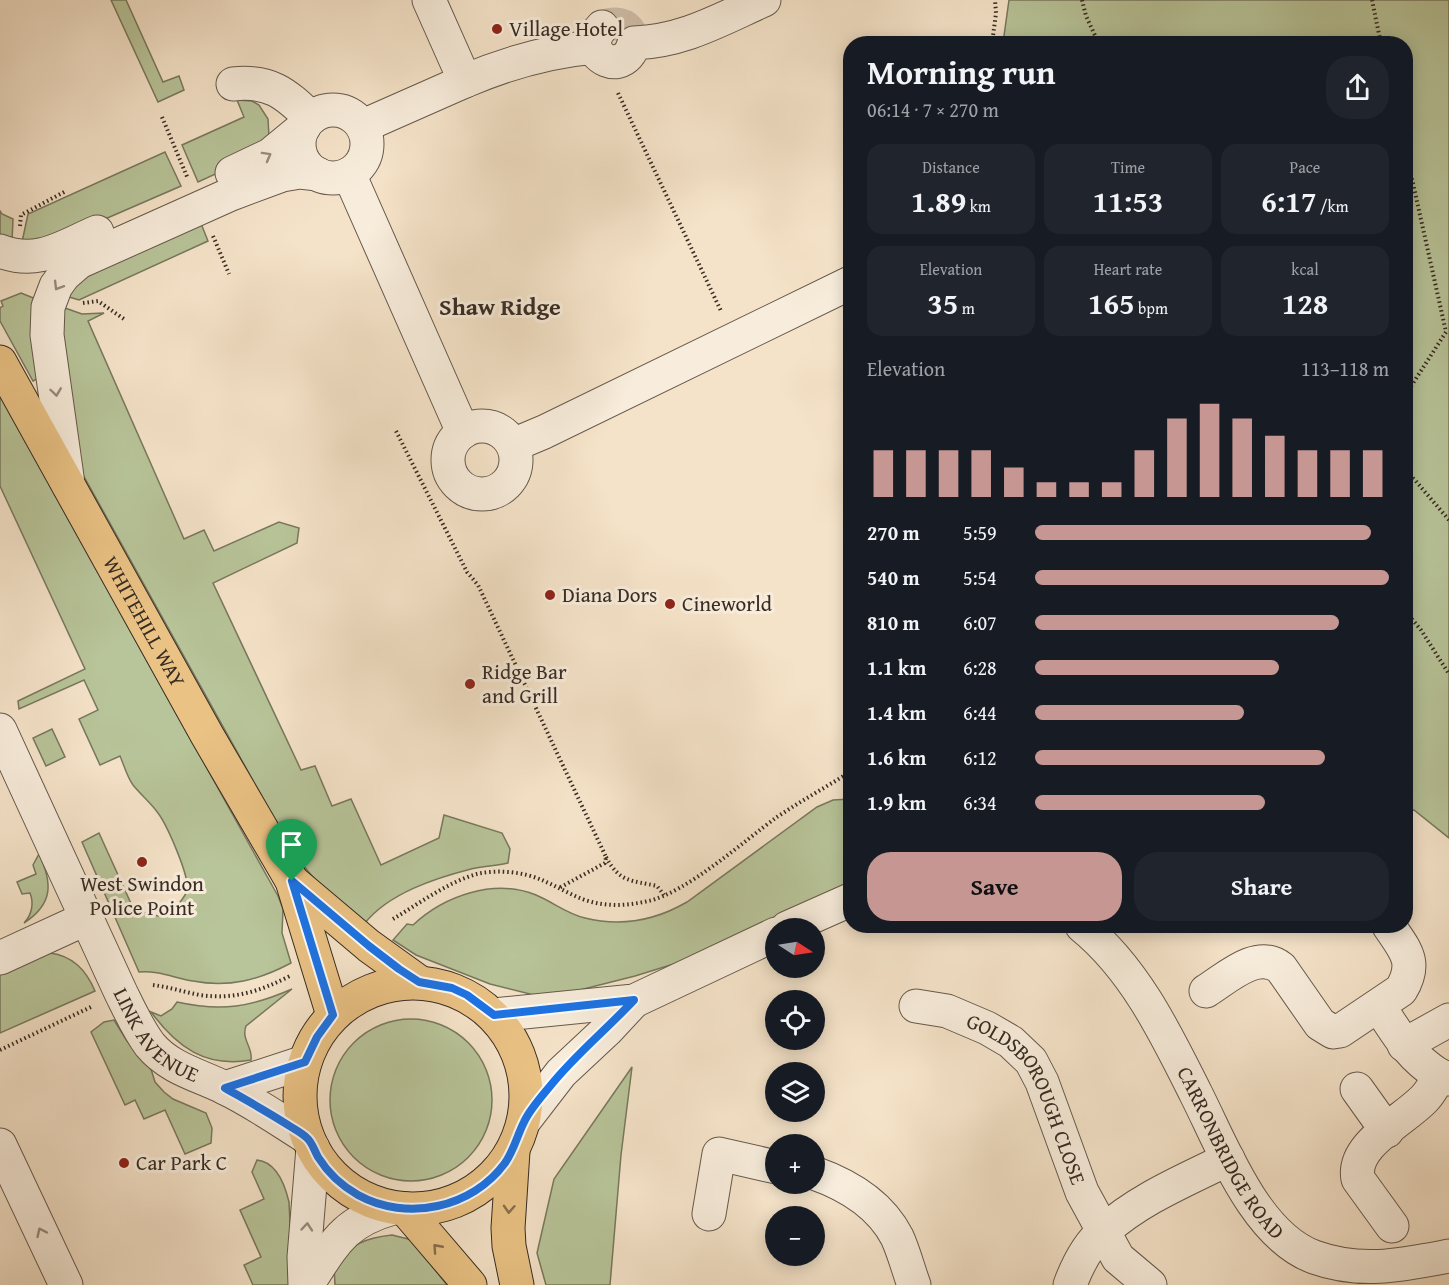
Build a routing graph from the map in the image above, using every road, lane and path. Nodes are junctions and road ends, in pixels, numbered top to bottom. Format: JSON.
{"nodes":[{"id":1,"x":429,"y":0,"type":"edge"},
{"id":2,"x":764,"y":0,"type":"edge"},
{"id":3,"x":995,"y":0,"type":"edge"},
{"id":4,"x":1082,"y":0,"type":"edge"},
{"id":5,"x":1372,"y":0,"type":"edge"},
{"id":6,"x":993,"y":36,"type":"edge"},
{"id":7,"x":1095,"y":36,"type":"edge"},
{"id":8,"x":1379,"y":36,"type":"edge"},
{"id":9,"x":599,"y":44,"type":"junction"},
{"id":10,"x":465,"y":81,"type":"junction"},
{"id":11,"x":233,"y":84,"type":"dead end"},
{"id":12,"x":307,"y":123,"type":"junction"},
{"id":13,"x":363,"y":126,"type":"junction"},
{"id":14,"x":334,"y":174,"type":"junction"},
{"id":15,"x":1413,"y":182,"type":"edge"},
{"id":16,"x":0,"y":252,"type":"edge"},
{"id":17,"x":843,"y":286,"type":"edge"},
{"id":18,"x":1448,"y":331,"type":"edge"},
{"id":19,"x":735,"y":339,"type":"junction"},
{"id":20,"x":0,"y":362,"type":"edge"},
{"id":21,"x":1413,"y":384,"type":"edge"},
{"id":22,"x":396,"y":431,"type":"dead end"},
{"id":23,"x":462,"y":432,"type":"junction"},
{"id":24,"x":513,"y":445,"type":"junction"},
{"id":25,"x":1413,"y":477,"type":"edge"},
{"id":26,"x":68,"y":484,"type":"junction"},
{"id":27,"x":1449,"y":519,"type":"edge"},
{"id":28,"x":1413,"y":620,"type":"edge"},
{"id":29,"x":1449,"y":674,"type":"edge"},
{"id":30,"x":1,"y":733,"type":"edge"},
{"id":31,"x":843,"y":776,"type":"edge"},
{"id":32,"x":606,"y":857,"type":"junction"},
{"id":33,"x":292,"y":881,"type":"junction"},
{"id":34,"x":559,"y":888,"type":"junction"},
{"id":35,"x":664,"y":895,"type":"junction"},
{"id":36,"x":843,"y":903,"type":"edge"},
{"id":37,"x":87,"y":918,"type":"junction"},
{"id":38,"x":810,"y":918,"type":"edge"},
{"id":39,"x":393,"y":919,"type":"dead end"},
{"id":40,"x":1090,"y":933,"type":"edge"},
{"id":41,"x":1394,"y":933,"type":"edge"},
{"id":42,"x":765,"y":939,"type":"edge"},
{"id":43,"x":0,"y":958,"type":"edge"},
{"id":44,"x":291,"y":976,"type":"dead end"},
{"id":45,"x":419,"y":982,"type":"junction"},
{"id":46,"x":1206,"y":991,"type":"dead end"},
{"id":47,"x":121,"y":993,"type":"junction"},
{"id":48,"x":634,"y":1000,"type":"junction"},
{"id":49,"x":916,"y":1006,"type":"dead end"},
{"id":50,"x":1379,"y":1006,"type":"junction"},
{"id":51,"x":333,"y":1015,"type":"junction"},
{"id":52,"x":494,"y":1015,"type":"junction"},
{"id":53,"x":1449,"y":1020,"type":"edge"},
{"id":54,"x":1404,"y":1045,"type":"junction"},
{"id":55,"x":0,"y":1050,"type":"edge"},
{"id":56,"x":305,"y":1062,"type":"junction"},
{"id":57,"x":1444,"y":1077,"type":"edge"},
{"id":58,"x":225,"y":1088,"type":"junction"},
{"id":59,"x":1357,"y":1089,"type":"dead end"},
{"id":60,"x":524,"y":1121,"type":"junction"},
{"id":61,"x":1387,"y":1131,"type":"junction"},
{"id":62,"x":311,"y":1143,"type":"junction"},
{"id":63,"x":0,"y":1145,"type":"edge"},
{"id":64,"x":513,"y":1151,"type":"junction"},
{"id":65,"x":1228,"y":1159,"type":"junction"},
{"id":66,"x":765,"y":1164,"type":"edge"},
{"id":67,"x":825,"y":1177,"type":"edge"},
{"id":68,"x":399,"y":1208,"type":"junction"},
{"id":69,"x":709,"y":1214,"type":"dead end"},
{"id":70,"x":1392,"y":1226,"type":"dead end"},
{"id":71,"x":1103,"y":1231,"type":"junction"},
{"id":72,"x":1449,"y":1256,"type":"edge"},
{"id":73,"x":66,"y":1285,"type":"edge"},
{"id":74,"x":306,"y":1285,"type":"edge"},
{"id":75,"x":470,"y":1285,"type":"edge"},
{"id":76,"x":518,"y":1285,"type":"edge"},
{"id":77,"x":914,"y":1285,"type":"edge"},
{"id":78,"x":1070,"y":1285,"type":"edge"},
{"id":79,"x":1150,"y":1285,"type":"edge"}],
"edges":[{"from":1,"to":10,"type":"street"},
{"from":2,"to":9,"type":"street"},
{"from":3,"to":6,"type":"path"},
{"from":4,"to":7,"type":"path"},
{"from":5,"to":8,"type":"path"},
{"from":9,"to":10,"type":"street"},
{"from":9,"to":19,"type":"path"},
{"from":10,"to":13,"type":"street"},
{"from":11,"to":12,"type":"street"},
{"from":12,"to":13,"type":"street"},
{"from":12,"to":14,"type":"street"},
{"from":16,"to":12,"type":"street","one_way":true},
{"from":13,"to":14,"type":"street"},
{"from":14,"to":23,"type":"street"},
{"from":14,"to":26,"type":"street","one_way":true},
{"from":15,"to":18,"type":"path"},
{"from":17,"to":19,"type":"street"},
{"from":18,"to":21,"type":"path"},
{"from":19,"to":24,"type":"street"},
{"from":20,"to":26,"type":"main road","name":"WHITEHILL WAY"},
{"from":22,"to":32,"type":"path"},
{"from":23,"to":24,"type":"street"},
{"from":23,"to":24,"type":"street"},
{"from":25,"to":27,"type":"path"},
{"from":26,"to":33,"type":"main road","name":"WHITEHILL WAY"},
{"from":28,"to":29,"type":"path"},
{"from":30,"to":37,"type":"street","name":"LINK AVENUE"},
{"from":31,"to":35,"type":"path"},
{"from":32,"to":34,"type":"path"},
{"from":32,"to":35,"type":"path"},
{"from":33,"to":45,"type":"main road","name":"WHITEHILL WAY"},
{"from":33,"to":51,"type":"main road","name":"WHITEHILL WAY"},
{"from":34,"to":35,"type":"path"},
{"from":34,"to":39,"type":"path"},
{"from":36,"to":38,"type":"street"},
{"from":37,"to":43,"type":"street"},
{"from":37,"to":47,"type":"street","name":"LINK AVENUE"},
{"from":40,"to":65,"type":"street","name":"CARRONBRIDGE ROAD"},
{"from":41,"to":50,"type":"street"},
{"from":42,"to":48,"type":"street"},
{"from":44,"to":47,"type":"path"},
{"from":45,"to":51,"type":"main road"},
{"from":45,"to":52,"type":"main road"},
{"from":46,"to":50,"type":"street"},
{"from":47,"to":55,"type":"path"},
{"from":47,"to":58,"type":"street","name":"LINK AVENUE"},
{"from":48,"to":52,"type":"street"},
{"from":48,"to":60,"type":"street"},
{"from":49,"to":71,"type":"street","name":"GOLDSBOROUGH CLOSE"},
{"from":50,"to":54,"type":"street"},
{"from":51,"to":56,"type":"main road"},
{"from":52,"to":60,"type":"main road"},
{"from":53,"to":54,"type":"street"},
{"from":54,"to":57,"type":"street"},
{"from":56,"to":58,"type":"street","name":"LINK AVENUE"},
{"from":56,"to":62,"type":"main road"},
{"from":57,"to":61,"type":"street"},
{"from":58,"to":62,"type":"street"},
{"from":59,"to":61,"type":"street"},
{"from":60,"to":64,"type":"main road"},
{"from":61,"to":70,"type":"street"},
{"from":62,"to":68,"type":"main road"},
{"from":74,"to":62,"type":"street","one_way":true},
{"from":73,"to":63,"type":"street","one_way":true},
{"from":64,"to":68,"type":"main road"},
{"from":64,"to":76,"type":"main road","one_way":true},
{"from":65,"to":71,"type":"street"},
{"from":65,"to":72,"type":"street","name":"CARRONBRIDGE ROAD"},
{"from":66,"to":69,"type":"street"},
{"from":67,"to":77,"type":"street"},
{"from":68,"to":74,"type":"street"},
{"from":75,"to":68,"type":"main road","one_way":true},
{"from":71,"to":78,"type":"street"},
{"from":71,"to":79,"type":"street","name":"GOLDSBOROUGH CLOSE"}]}
